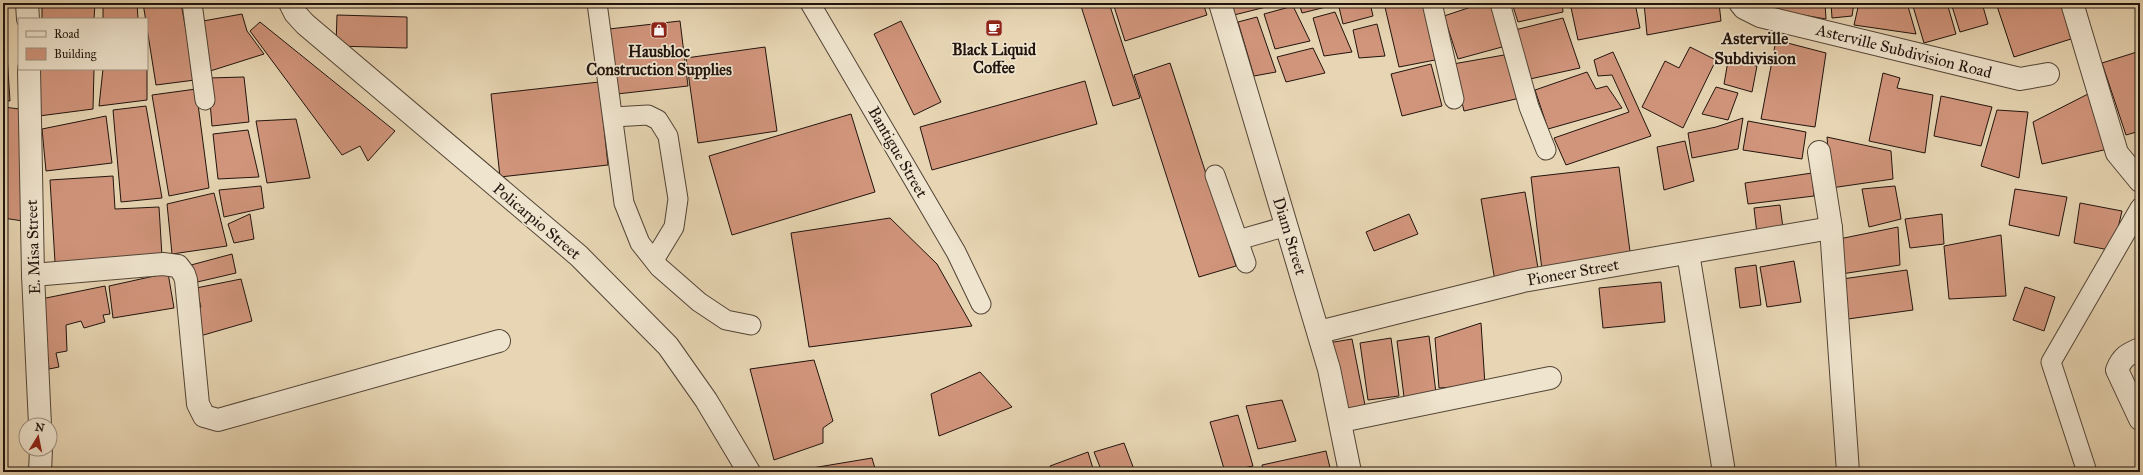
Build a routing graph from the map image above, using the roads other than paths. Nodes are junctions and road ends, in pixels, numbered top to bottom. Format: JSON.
{"nodes":[{"id":1,"x":27,"y":3,"type":"edge"},
{"id":2,"x":192,"y":3,"type":"edge"},
{"id":3,"x":290,"y":3,"type":"edge"},
{"id":4,"x":597,"y":3,"type":"edge"},
{"id":5,"x":810,"y":3,"type":"edge"},
{"id":6,"x":1220,"y":3,"type":"edge"},
{"id":7,"x":1432,"y":3,"type":"edge"},
{"id":8,"x":1500,"y":3,"type":"edge"},
{"id":9,"x":1740,"y":3,"type":"edge"},
{"id":10,"x":2072,"y":3,"type":"edge"},
{"id":11,"x":28,"y":18,"type":"edge"},
{"id":12,"x":29,"y":70,"type":"edge"},
{"id":13,"x":2048,"y":74,"type":"dead end"},
{"id":14,"x":1454,"y":99,"type":"dead end"},
{"id":15,"x":205,"y":100,"type":"dead end"},
{"id":16,"x":613,"y":118,"type":"junction"},
{"id":17,"x":1546,"y":150,"type":"dead end"},
{"id":18,"x":1819,"y":152,"type":"dead end"},
{"id":19,"x":1215,"y":175,"type":"dead end"},
{"id":20,"x":2140,"y":181,"type":"edge"},
{"id":21,"x":2140,"y":208,"type":"edge"},
{"id":22,"x":1287,"y":226,"type":"junction"},
{"id":23,"x":1831,"y":228,"type":"junction"},
{"id":24,"x":1238,"y":240,"type":"junction"},
{"id":25,"x":1688,"y":252,"type":"junction"},
{"id":26,"x":654,"y":260,"type":"junction"},
{"id":27,"x":1246,"y":263,"type":"dead end"},
{"id":28,"x":33,"y":275,"type":"junction"},
{"id":29,"x":981,"y":304,"type":"dead end"},
{"id":30,"x":751,"y":325,"type":"dead end"},
{"id":31,"x":1319,"y":332,"type":"junction"},
{"id":32,"x":499,"y":341,"type":"dead end"},
{"id":33,"x":2140,"y":349,"type":"edge"},
{"id":34,"x":1550,"y":378,"type":"dead end"},
{"id":35,"x":40,"y":417,"type":"edge"},
{"id":36,"x":2140,"y":419,"type":"edge"},
{"id":37,"x":1341,"y":421,"type":"junction"},
{"id":38,"x":41,"y":457,"type":"edge"},
{"id":39,"x":40,"y":472,"type":"edge"},
{"id":40,"x":749,"y":472,"type":"edge"},
{"id":41,"x":1350,"y":472,"type":"edge"},
{"id":42,"x":1724,"y":472,"type":"edge"},
{"id":43,"x":1848,"y":472,"type":"edge"},
{"id":44,"x":2087,"y":472,"type":"edge"}],
"edges":[{"from":1,"to":11,"type":"street"},
{"from":2,"to":15,"type":"lane"},
{"from":3,"to":40,"type":"street","name":"Policarpio Street"},
{"from":4,"to":16,"type":"lane"},
{"from":5,"to":29,"type":"lane","name":"Bantigue Street"},
{"from":6,"to":22,"type":"street","name":"Diam Street"},
{"from":7,"to":14,"type":"lane"},
{"from":8,"to":17,"type":"lane"},
{"from":9,"to":13,"type":"street","name":"Asterville Subdivision Road"},
{"from":10,"to":20,"type":"street"},
{"from":12,"to":28,"type":"street","name":"E. Misa Street"},
{"from":16,"to":26,"type":"lane"},
{"from":16,"to":26,"type":"lane"},
{"from":18,"to":23,"type":"street"},
{"from":19,"to":24,"type":"lane"},
{"from":21,"to":44,"type":"lane"},
{"from":22,"to":24,"type":"lane"},
{"from":22,"to":31,"type":"street","name":"Diam Street"},
{"from":23,"to":25,"type":"street","name":"Pioneer Street"},
{"from":23,"to":43,"type":"street"},
{"from":24,"to":27,"type":"lane"},
{"from":25,"to":31,"type":"street","name":"Pioneer Street"},
{"from":25,"to":42,"type":"street"},
{"from":26,"to":30,"type":"lane"},
{"from":28,"to":32,"type":"street"},
{"from":28,"to":35,"type":"street","name":"E. Misa Street"},
{"from":31,"to":37,"type":"street","name":"Diam Street"},
{"from":33,"to":36,"type":"street"},
{"from":34,"to":37,"type":"street"},
{"from":37,"to":41,"type":"street","name":"Diam Street"},
{"from":38,"to":39,"type":"street"}]}
